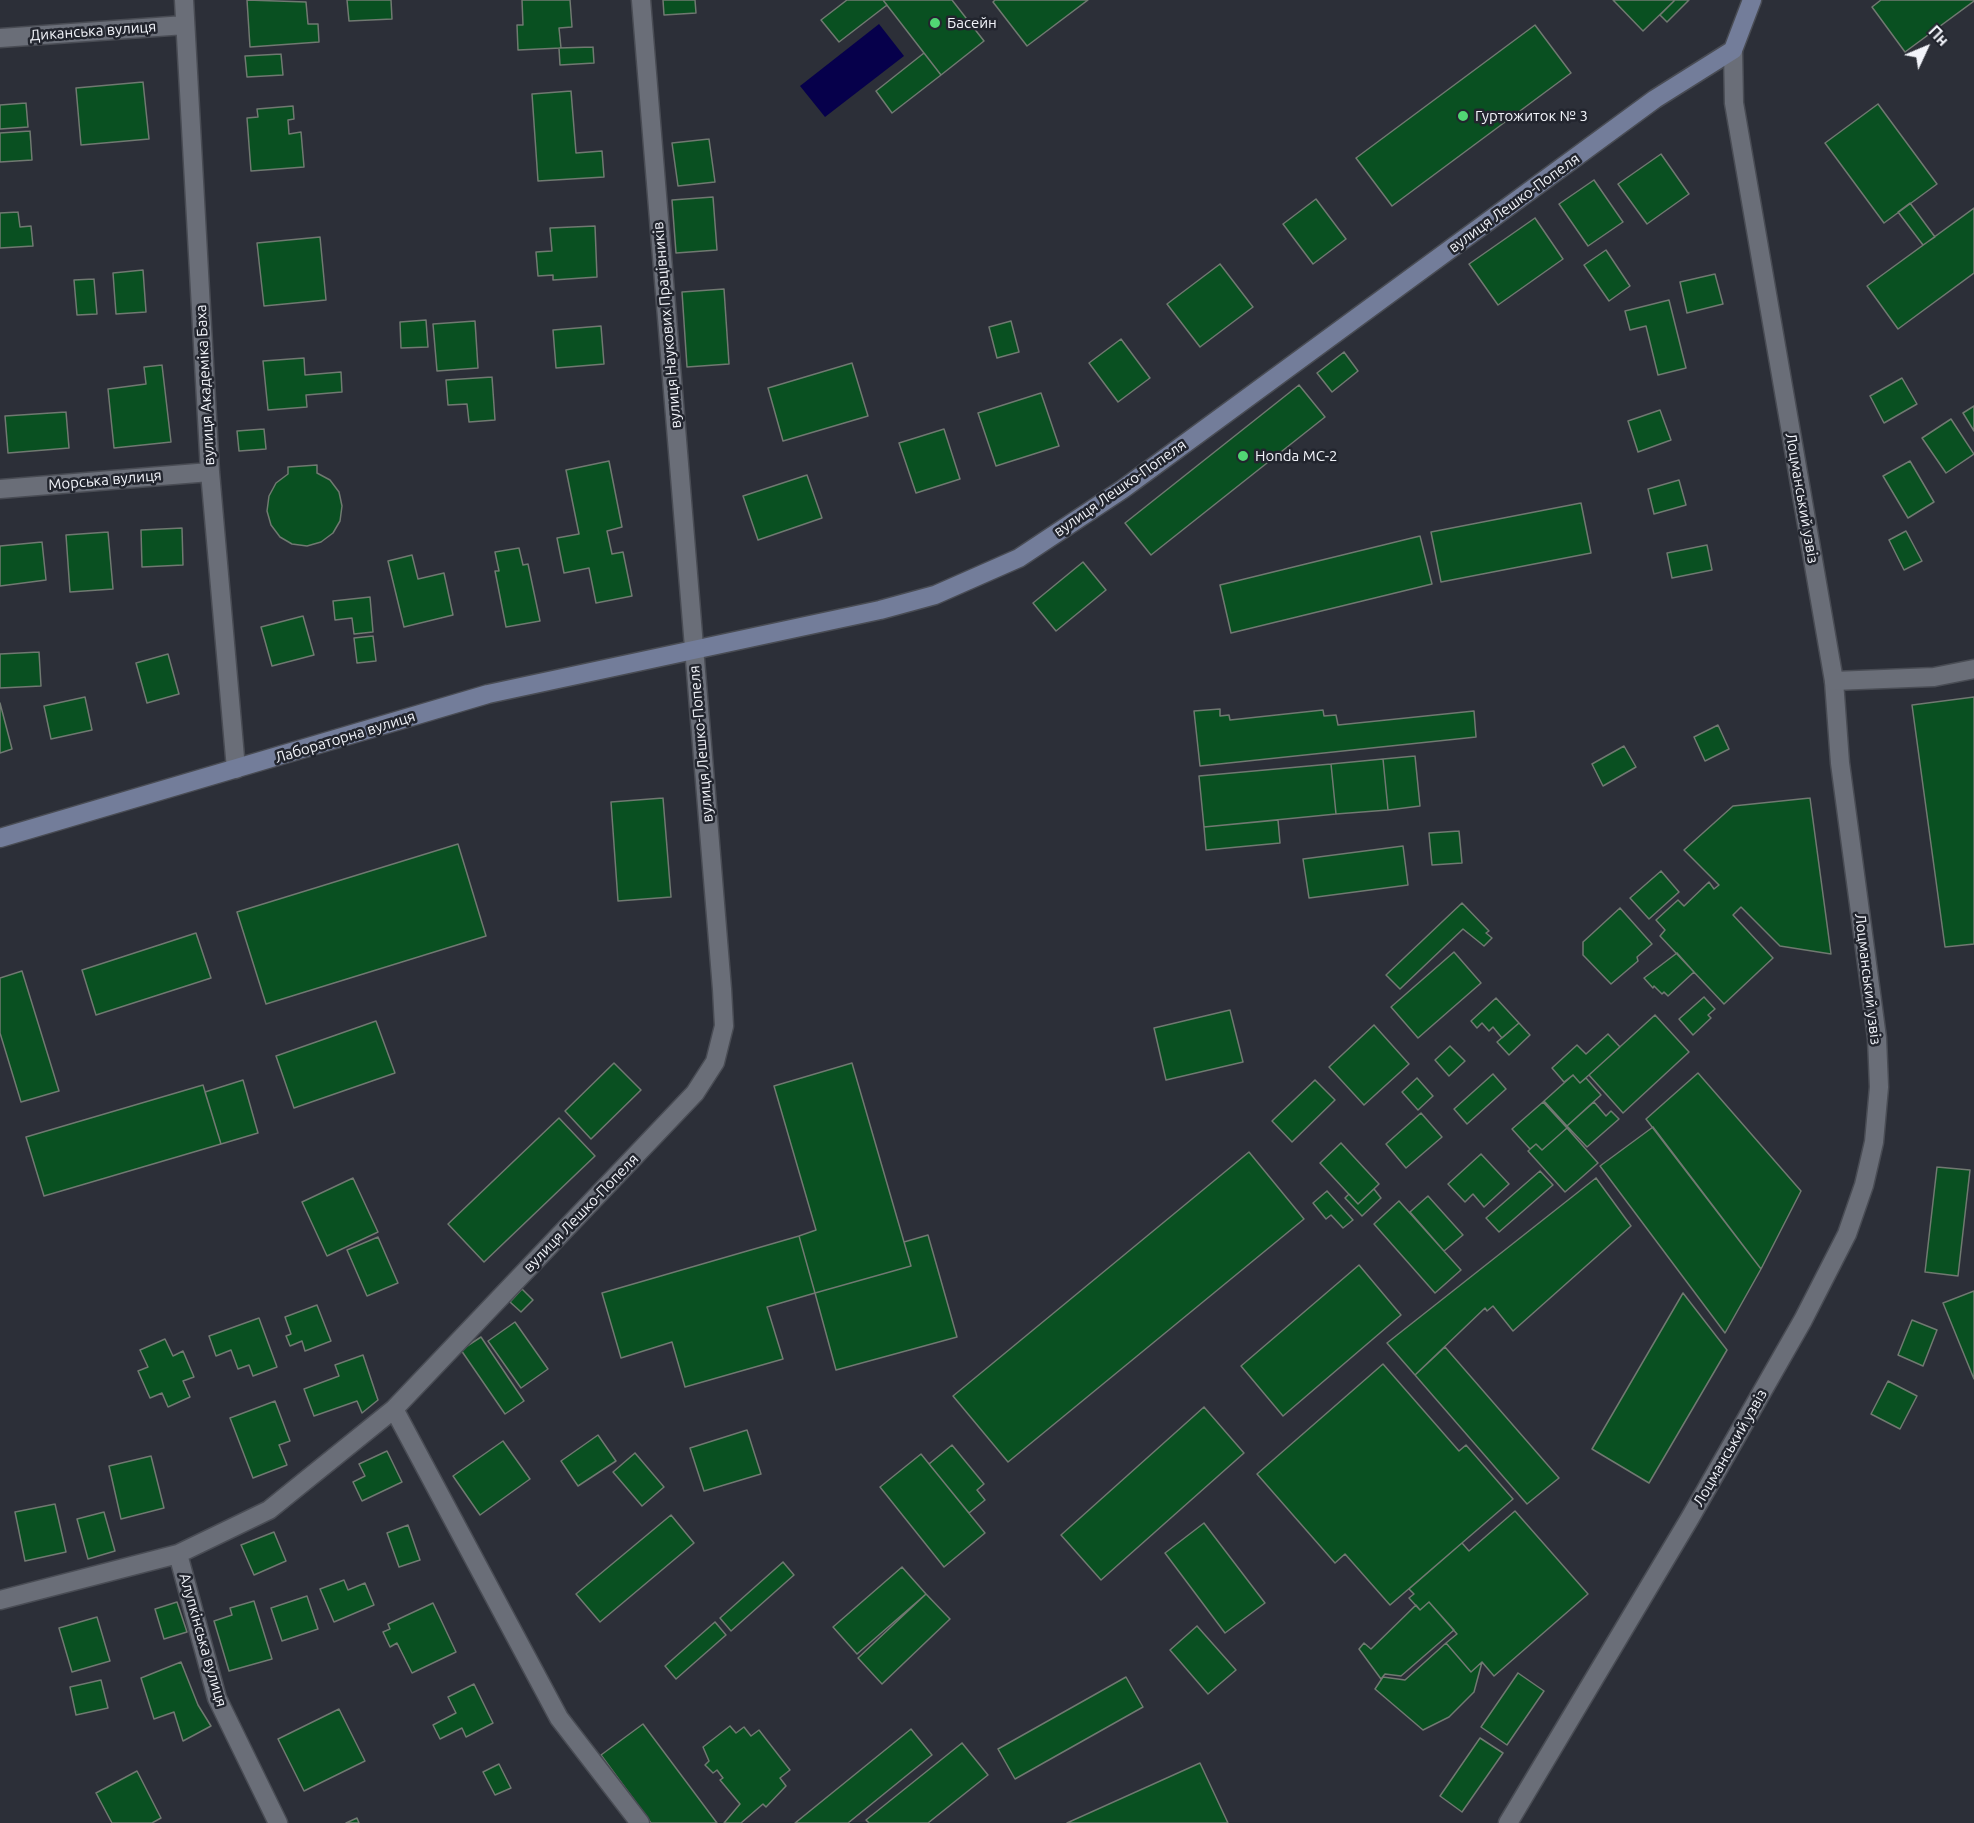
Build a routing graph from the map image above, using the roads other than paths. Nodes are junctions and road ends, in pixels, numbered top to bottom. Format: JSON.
{"nodes":[{"id":1,"x":184,"y":0,"type":"edge"},
{"id":2,"x":641,"y":0,"type":"edge"},
{"id":3,"x":1752,"y":0,"type":"edge"},
{"id":4,"x":185,"y":25,"type":"junction"},
{"id":5,"x":0,"y":38,"type":"edge"},
{"id":6,"x":1733,"y":50,"type":"junction"},
{"id":7,"x":210,"y":472,"type":"junction"},
{"id":8,"x":0,"y":489,"type":"edge"},
{"id":9,"x":693,"y":650,"type":"junction"},
{"id":10,"x":1974,"y":669,"type":"edge"},
{"id":11,"x":1834,"y":681,"type":"junction"},
{"id":12,"x":236,"y":770,"type":"junction"},
{"id":13,"x":0,"y":838,"type":"edge"},
{"id":14,"x":394,"y":1409,"type":"junction"},
{"id":15,"x":178,"y":1554,"type":"junction"},
{"id":16,"x":0,"y":1600,"type":"edge"},
{"id":17,"x":278,"y":1823,"type":"edge"},
{"id":18,"x":640,"y":1823,"type":"edge"},
{"id":19,"x":1508,"y":1823,"type":"edge"}],
"edges":[{"from":1,"to":4,"type":"street","name":"вулиця Академіка Баха"},
{"from":2,"to":9,"type":"street","name":"вулиця Наукових Працівників"},
{"from":3,"to":6,"type":"main road"},
{"from":4,"to":5,"type":"street","name":"Диканська вулиця"},
{"from":4,"to":7,"type":"street","name":"вулиця Академіка Баха"},
{"from":6,"to":9,"type":"main road","name":"вулиця Лешко-Попеля"},
{"from":6,"to":11,"type":"street","name":"Лоцманський узвіз"},
{"from":7,"to":8,"type":"street","name":"Морська вулиця"},
{"from":7,"to":12,"type":"street","name":"вулиця Академіка Баха"},
{"from":9,"to":12,"type":"main road","name":"Лабораторна вулиця"},
{"from":9,"to":14,"type":"street","name":"вулиця Лешко-Попеля"},
{"from":10,"to":11,"type":"street"},
{"from":11,"to":19,"type":"street","name":"Лоцманський узвіз"},
{"from":12,"to":13,"type":"main road","name":"Лабораторна вулиця"},
{"from":14,"to":15,"type":"street","name":"вулиця Лешко-Попеля"},
{"from":14,"to":18,"type":"street"},
{"from":15,"to":16,"type":"street","name":"вулиця Лешко-Попеля"},
{"from":15,"to":17,"type":"street","name":"Алупкінська вулиця"}]}
